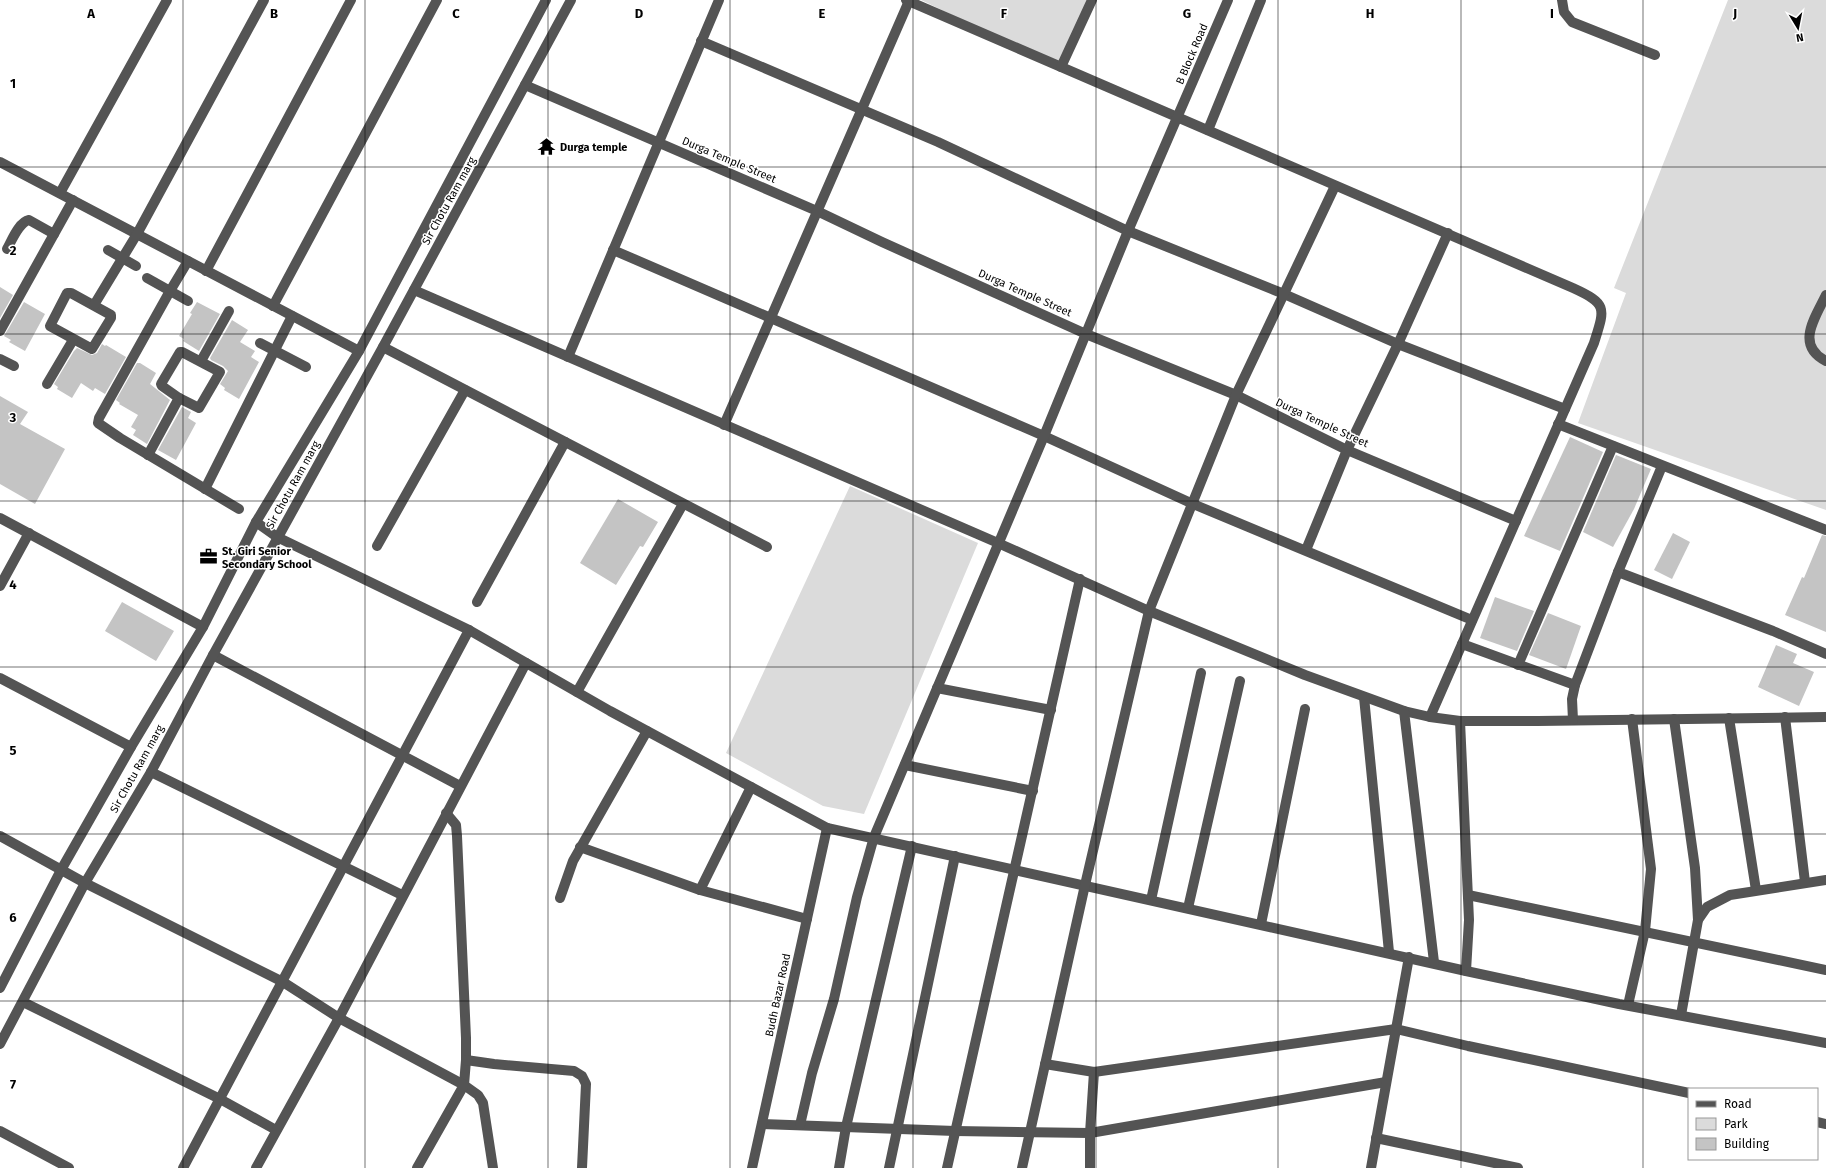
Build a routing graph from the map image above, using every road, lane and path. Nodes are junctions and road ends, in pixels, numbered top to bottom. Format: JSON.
{"nodes":[{"id":1,"x":167,"y":0,"type":"edge"},
{"id":2,"x":264,"y":0,"type":"edge"},
{"id":3,"x":351,"y":0,"type":"edge"},
{"id":4,"x":437,"y":0,"type":"edge"},
{"id":5,"x":546,"y":0,"type":"edge"},
{"id":6,"x":571,"y":0,"type":"edge"},
{"id":7,"x":719,"y":0,"type":"edge"},
{"id":8,"x":1092,"y":0,"type":"edge"},
{"id":9,"x":1228,"y":0,"type":"edge"},
{"id":10,"x":1261,"y":0,"type":"edge"},
{"id":11,"x":1562,"y":0,"type":"edge"},
{"id":12,"x":907,"y":1,"type":"edge"},
{"id":13,"x":701,"y":41,"type":"junction"},
{"id":14,"x":1655,"y":55,"type":"dead end"},
{"id":15,"x":1061,"y":67,"type":"junction"},
{"id":16,"x":525,"y":85,"type":"junction"},
{"id":17,"x":862,"y":109,"type":"junction"},
{"id":18,"x":1179,"y":117,"type":"junction"},
{"id":19,"x":1208,"y":130,"type":"junction"},
{"id":20,"x":658,"y":143,"type":"junction"},
{"id":21,"x":0,"y":162,"type":"edge"},
{"id":22,"x":1335,"y":186,"type":"junction"},
{"id":23,"x":60,"y":193,"type":"junction"},
{"id":24,"x":73,"y":200,"type":"junction"},
{"id":25,"x":817,"y":211,"type":"junction"},
{"id":26,"x":1128,"y":231,"type":"junction"},
{"id":27,"x":1448,"y":233,"type":"junction"},
{"id":28,"x":54,"y":234,"type":"junction"},
{"id":29,"x":137,"y":234,"type":"junction"},
{"id":30,"x":7,"y":249,"type":"dead end"},
{"id":31,"x":108,"y":250,"type":"dead end"},
{"id":32,"x":613,"y":250,"type":"junction"},
{"id":33,"x":123,"y":258,"type":"junction"},
{"id":34,"x":188,"y":261,"type":"junction"},
{"id":35,"x":136,"y":266,"type":"dead end"},
{"id":36,"x":206,"y":271,"type":"junction"},
{"id":37,"x":147,"y":278,"type":"dead end"},
{"id":38,"x":414,"y":290,"type":"junction"},
{"id":39,"x":170,"y":291,"type":"junction"},
{"id":40,"x":1284,"y":294,"type":"junction"},
{"id":41,"x":1826,"y":296,"type":"edge"},
{"id":42,"x":188,"y":301,"type":"dead end"},
{"id":43,"x":94,"y":305,"type":"junction"},
{"id":44,"x":273,"y":306,"type":"junction"},
{"id":45,"x":229,"y":311,"type":"dead end"},
{"id":46,"x":292,"y":316,"type":"junction"},
{"id":47,"x":771,"y":318,"type":"junction"},
{"id":48,"x":0,"y":331,"type":"edge"},
{"id":49,"x":1086,"y":334,"type":"junction"},
{"id":50,"x":73,"y":340,"type":"junction"},
{"id":51,"x":260,"y":343,"type":"dead end"},
{"id":52,"x":1398,"y":344,"type":"junction"},
{"id":53,"x":383,"y":347,"type":"junction"},
{"id":54,"x":275,"y":351,"type":"junction"},
{"id":55,"x":359,"y":351,"type":"junction"},
{"id":56,"x":568,"y":357,"type":"junction"},
{"id":57,"x":0,"y":359,"type":"edge"},
{"id":58,"x":200,"y":361,"type":"junction"},
{"id":59,"x":1826,"y":361,"type":"edge"},
{"id":60,"x":14,"y":366,"type":"dead end"},
{"id":61,"x":306,"y":367,"type":"dead end"},
{"id":62,"x":47,"y":384,"type":"dead end"},
{"id":63,"x":465,"y":390,"type":"junction"},
{"id":64,"x":1236,"y":395,"type":"junction"},
{"id":65,"x":179,"y":398,"type":"junction"},
{"id":66,"x":1565,"y":409,"type":"junction"},
{"id":67,"x":1558,"y":424,"type":"junction"},
{"id":68,"x":724,"y":425,"type":"junction"},
{"id":69,"x":1044,"y":436,"type":"junction"},
{"id":70,"x":565,"y":442,"type":"junction"},
{"id":71,"x":1613,"y":446,"type":"junction"},
{"id":72,"x":1347,"y":450,"type":"junction"},
{"id":73,"x":148,"y":455,"type":"junction"},
{"id":74,"x":1662,"y":466,"type":"junction"},
{"id":75,"x":205,"y":489,"type":"junction"},
{"id":76,"x":683,"y":504,"type":"junction"},
{"id":77,"x":1193,"y":504,"type":"junction"},
{"id":78,"x":239,"y":509,"type":"dead end"},
{"id":79,"x":0,"y":518,"type":"edge"},
{"id":80,"x":1516,"y":521,"type":"junction"},
{"id":81,"x":256,"y":522,"type":"junction"},
{"id":82,"x":1826,"y":530,"type":"edge"},
{"id":83,"x":29,"y":533,"type":"junction"},
{"id":84,"x":277,"y":537,"type":"junction"},
{"id":85,"x":998,"y":543,"type":"junction"},
{"id":86,"x":377,"y":546,"type":"dead end"},
{"id":87,"x":767,"y":547,"type":"dead end"},
{"id":88,"x":1306,"y":550,"type":"junction"},
{"id":89,"x":1618,"y":572,"type":"junction"},
{"id":90,"x":1080,"y":579,"type":"junction"},
{"id":91,"x":0,"y":586,"type":"edge"},
{"id":92,"x":477,"y":602,"type":"dead end"},
{"id":93,"x":1149,"y":612,"type":"junction"},
{"id":94,"x":1472,"y":620,"type":"junction"},
{"id":95,"x":203,"y":627,"type":"junction"},
{"id":96,"x":469,"y":630,"type":"junction"},
{"id":97,"x":1462,"y":644,"type":"junction"},
{"id":98,"x":1826,"y":654,"type":"edge"},
{"id":99,"x":212,"y":655,"type":"junction"},
{"id":100,"x":526,"y":663,"type":"junction"},
{"id":101,"x":1518,"y":665,"type":"junction"},
{"id":102,"x":1201,"y":674,"type":"dead end"},
{"id":103,"x":0,"y":678,"type":"edge"},
{"id":104,"x":1240,"y":681,"type":"dead end"},
{"id":105,"x":1575,"y":685,"type":"junction"},
{"id":106,"x":937,"y":688,"type":"junction"},
{"id":107,"x":577,"y":692,"type":"junction"},
{"id":108,"x":1364,"y":697,"type":"junction"},
{"id":109,"x":1305,"y":709,"type":"dead end"},
{"id":110,"x":1051,"y":710,"type":"junction"},
{"id":111,"x":1404,"y":711,"type":"junction"},
{"id":112,"x":1826,"y":716,"type":"edge"},
{"id":113,"x":1785,"y":717,"type":"junction"},
{"id":114,"x":1430,"y":718,"type":"junction"},
{"id":115,"x":1729,"y":718,"type":"junction"},
{"id":116,"x":1632,"y":719,"type":"junction"},
{"id":117,"x":1674,"y":719,"type":"junction"},
{"id":118,"x":1573,"y":720,"type":"junction"},
{"id":119,"x":1460,"y":721,"type":"junction"},
{"id":120,"x":647,"y":731,"type":"junction"},
{"id":121,"x":131,"y":747,"type":"junction"},
{"id":122,"x":403,"y":755,"type":"junction"},
{"id":123,"x":905,"y":765,"type":"junction"},
{"id":124,"x":151,"y":772,"type":"junction"},
{"id":125,"x":460,"y":786,"type":"junction"},
{"id":126,"x":752,"y":787,"type":"junction"},
{"id":127,"x":1033,"y":791,"type":"junction"},
{"id":128,"x":446,"y":814,"type":"junction"},
{"id":129,"x":827,"y":828,"type":"junction"},
{"id":130,"x":0,"y":836,"type":"edge"},
{"id":131,"x":874,"y":837,"type":"junction"},
{"id":132,"x":912,"y":846,"type":"junction"},
{"id":133,"x":580,"y":847,"type":"junction"},
{"id":134,"x":955,"y":856,"type":"junction"},
{"id":135,"x":344,"y":868,"type":"junction"},
{"id":136,"x":1016,"y":869,"type":"junction"},
{"id":137,"x":61,"y":870,"type":"junction"},
{"id":138,"x":1826,"y":880,"type":"edge"},
{"id":139,"x":1805,"y":882,"type":"junction"},
{"id":140,"x":85,"y":883,"type":"junction"},
{"id":141,"x":1085,"y":885,"type":"junction"},
{"id":142,"x":700,"y":890,"type":"junction"},
{"id":143,"x":1756,"y":890,"type":"junction"},
{"id":144,"x":402,"y":895,"type":"junction"},
{"id":145,"x":1468,"y":895,"type":"junction"},
{"id":146,"x":560,"y":898,"type":"dead end"},
{"id":147,"x":1151,"y":900,"type":"junction"},
{"id":148,"x":1188,"y":908,"type":"junction"},
{"id":149,"x":807,"y":919,"type":"junction"},
{"id":150,"x":1698,"y":920,"type":"junction"},
{"id":151,"x":1261,"y":924,"type":"junction"},
{"id":152,"x":1645,"y":931,"type":"junction"},
{"id":153,"x":1693,"y":942,"type":"junction"},
{"id":154,"x":1388,"y":952,"type":"junction"},
{"id":155,"x":1410,"y":957,"type":"junction"},
{"id":156,"x":1434,"y":962,"type":"junction"},
{"id":157,"x":1826,"y":970,"type":"edge"},
{"id":158,"x":1466,"y":971,"type":"junction"},
{"id":159,"x":283,"y":982,"type":"junction"},
{"id":160,"x":0,"y":988,"type":"edge"},
{"id":161,"x":23,"y":1002,"type":"junction"},
{"id":162,"x":1628,"y":1005,"type":"junction"},
{"id":163,"x":1681,"y":1015,"type":"junction"},
{"id":164,"x":339,"y":1018,"type":"junction"},
{"id":165,"x":1396,"y":1029,"type":"junction"},
{"id":166,"x":1826,"y":1043,"type":"edge"},
{"id":167,"x":0,"y":1044,"type":"edge"},
{"id":168,"x":466,"y":1060,"type":"junction"},
{"id":169,"x":1045,"y":1064,"type":"junction"},
{"id":170,"x":1094,"y":1072,"type":"junction"},
{"id":171,"x":1386,"y":1082,"type":"junction"},
{"id":172,"x":464,"y":1086,"type":"junction"},
{"id":173,"x":1688,"y":1093,"type":"edge"},
{"id":174,"x":220,"y":1100,"type":"junction"},
{"id":175,"x":762,"y":1124,"type":"junction"},
{"id":176,"x":800,"y":1126,"type":"junction"},
{"id":177,"x":846,"y":1127,"type":"junction"},
{"id":178,"x":898,"y":1128,"type":"junction"},
{"id":179,"x":276,"y":1130,"type":"junction"},
{"id":180,"x":0,"y":1131,"type":"edge"},
{"id":181,"x":955,"y":1131,"type":"junction"},
{"id":182,"x":1031,"y":1132,"type":"junction"},
{"id":183,"x":1090,"y":1133,"type":"junction"},
{"id":184,"x":1376,"y":1138,"type":"junction"},
{"id":185,"x":69,"y":1168,"type":"edge"},
{"id":186,"x":183,"y":1168,"type":"edge"},
{"id":187,"x":256,"y":1168,"type":"edge"},
{"id":188,"x":418,"y":1168,"type":"edge"},
{"id":189,"x":493,"y":1168,"type":"edge"},
{"id":190,"x":582,"y":1168,"type":"edge"},
{"id":191,"x":752,"y":1168,"type":"edge"},
{"id":192,"x":839,"y":1168,"type":"edge"},
{"id":193,"x":889,"y":1168,"type":"edge"},
{"id":194,"x":947,"y":1168,"type":"edge"},
{"id":195,"x":1022,"y":1168,"type":"edge"},
{"id":196,"x":1090,"y":1168,"type":"edge"},
{"id":197,"x":1371,"y":1168,"type":"edge"},
{"id":198,"x":1518,"y":1168,"type":"edge"}],
"edges":[{"from":1,"to":23,"type":"street"},
{"from":2,"to":29,"type":"street"},
{"from":3,"to":36,"type":"street"},
{"from":4,"to":44,"type":"street"},
{"from":5,"to":55,"type":"street","name":"Sir Chotu Ram marg"},
{"from":6,"to":16,"type":"street","name":"Sir Chotu Ram marg"},
{"from":7,"to":13,"type":"street"},
{"from":8,"to":15,"type":"street"},
{"from":9,"to":18,"type":"street","name":"B Block Road"},
{"from":10,"to":19,"type":"street"},
{"from":11,"to":14,"type":"street"},
{"from":12,"to":15,"type":"street"},
{"from":12,"to":17,"type":"street"},
{"from":13,"to":17,"type":"street"},
{"from":13,"to":20,"type":"street"},
{"from":15,"to":18,"type":"street"},
{"from":16,"to":20,"type":"street","name":"Durga Temple Street"},
{"from":16,"to":38,"type":"street","name":"Sir Chotu Ram marg"},
{"from":17,"to":25,"type":"street"},
{"from":17,"to":26,"type":"street"},
{"from":18,"to":19,"type":"street"},
{"from":18,"to":26,"type":"street","name":"B Block Road"},
{"from":19,"to":22,"type":"street"},
{"from":20,"to":25,"type":"street","name":"Durga Temple Street"},
{"from":20,"to":32,"type":"street"},
{"from":21,"to":23,"type":"street"},
{"from":22,"to":27,"type":"street"},
{"from":22,"to":40,"type":"street"},
{"from":23,"to":24,"type":"street"},
{"from":24,"to":28,"type":"street"},
{"from":24,"to":29,"type":"street"},
{"from":25,"to":47,"type":"street"},
{"from":25,"to":49,"type":"street","name":"Durga Temple Street"},
{"from":26,"to":40,"type":"street"},
{"from":26,"to":49,"type":"street","name":"B Block Road"},
{"from":27,"to":52,"type":"street"},
{"from":27,"to":66,"type":"street"},
{"from":28,"to":30,"type":"street"},
{"from":28,"to":48,"type":"street"},
{"from":29,"to":33,"type":"street"},
{"from":29,"to":34,"type":"street"},
{"from":31,"to":33,"type":"street"},
{"from":32,"to":47,"type":"street"},
{"from":32,"to":56,"type":"street"},
{"from":33,"to":35,"type":"street"},
{"from":33,"to":43,"type":"street"},
{"from":34,"to":36,"type":"street"},
{"from":34,"to":39,"type":"street"},
{"from":36,"to":44,"type":"street"},
{"from":37,"to":39,"type":"street"},
{"from":38,"to":53,"type":"street","name":"Sir Chotu Ram marg"},
{"from":38,"to":56,"type":"street"},
{"from":39,"to":42,"type":"street"},
{"from":39,"to":73,"type":"street"},
{"from":40,"to":52,"type":"street"},
{"from":40,"to":64,"type":"street"},
{"from":41,"to":59,"type":"street"},
{"from":43,"to":50,"type":"street"},
{"from":43,"to":50,"type":"street"},
{"from":44,"to":46,"type":"street"},
{"from":45,"to":58,"type":"street"},
{"from":46,"to":54,"type":"street"},
{"from":46,"to":55,"type":"street"},
{"from":47,"to":68,"type":"street"},
{"from":47,"to":69,"type":"street"},
{"from":49,"to":64,"type":"street","name":"Durga Temple Street"},
{"from":49,"to":69,"type":"street","name":"B Block Road"},
{"from":50,"to":62,"type":"street"},
{"from":51,"to":54,"type":"street"},
{"from":52,"to":66,"type":"street"},
{"from":52,"to":72,"type":"street"},
{"from":53,"to":63,"type":"street"},
{"from":53,"to":84,"type":"street","name":"Sir Chotu Ram marg"},
{"from":54,"to":61,"type":"street"},
{"from":54,"to":75,"type":"street"},
{"from":55,"to":81,"type":"street","name":"Sir Chotu Ram marg"},
{"from":56,"to":68,"type":"street"},
{"from":57,"to":60,"type":"street"},
{"from":58,"to":65,"type":"street"},
{"from":58,"to":65,"type":"street"},
{"from":63,"to":70,"type":"street"},
{"from":63,"to":86,"type":"street"},
{"from":64,"to":72,"type":"street","name":"Durga Temple Street"},
{"from":64,"to":77,"type":"street"},
{"from":65,"to":73,"type":"street"},
{"from":66,"to":67,"type":"street"},
{"from":67,"to":71,"type":"street"},
{"from":67,"to":80,"type":"street"},
{"from":68,"to":85,"type":"street"},
{"from":69,"to":77,"type":"street"},
{"from":69,"to":85,"type":"street","name":"B Block Road"},
{"from":70,"to":76,"type":"street"},
{"from":70,"to":92,"type":"street"},
{"from":71,"to":74,"type":"street"},
{"from":71,"to":101,"type":"street"},
{"from":72,"to":80,"type":"street","name":"Durga Temple Street"},
{"from":72,"to":88,"type":"street"},
{"from":73,"to":75,"type":"street"},
{"from":74,"to":82,"type":"street"},
{"from":74,"to":89,"type":"street"},
{"from":75,"to":78,"type":"street"},
{"from":76,"to":87,"type":"street"},
{"from":76,"to":107,"type":"street"},
{"from":77,"to":88,"type":"street"},
{"from":77,"to":93,"type":"street"},
{"from":79,"to":83,"type":"street"},
{"from":80,"to":94,"type":"street"},
{"from":81,"to":84,"type":"street"},
{"from":81,"to":95,"type":"street","name":"Sir Chotu Ram marg"},
{"from":83,"to":91,"type":"street"},
{"from":83,"to":95,"type":"street"},
{"from":84,"to":96,"type":"street"},
{"from":84,"to":99,"type":"street","name":"Sir Chotu Ram marg"},
{"from":85,"to":90,"type":"street"},
{"from":85,"to":106,"type":"street","name":"B Block Road"},
{"from":88,"to":94,"type":"street"},
{"from":89,"to":98,"type":"street"},
{"from":89,"to":105,"type":"street"},
{"from":90,"to":93,"type":"street"},
{"from":90,"to":110,"type":"street"},
{"from":93,"to":108,"type":"street"},
{"from":93,"to":141,"type":"street"},
{"from":94,"to":97,"type":"street"},
{"from":95,"to":121,"type":"street","name":"Sir Chotu Ram marg"},
{"from":96,"to":100,"type":"street"},
{"from":96,"to":122,"type":"street"},
{"from":97,"to":101,"type":"street"},
{"from":97,"to":114,"type":"street"},
{"from":99,"to":122,"type":"street"},
{"from":99,"to":124,"type":"street","name":"Sir Chotu Ram marg"},
{"from":100,"to":107,"type":"street"},
{"from":100,"to":125,"type":"street"},
{"from":101,"to":105,"type":"street"},
{"from":102,"to":147,"type":"street"},
{"from":103,"to":121,"type":"street"},
{"from":104,"to":148,"type":"street"},
{"from":105,"to":118,"type":"street"},
{"from":106,"to":110,"type":"street"},
{"from":106,"to":123,"type":"street","name":"B Block Road"},
{"from":107,"to":120,"type":"street"},
{"from":108,"to":111,"type":"street"},
{"from":108,"to":154,"type":"street"},
{"from":109,"to":151,"type":"street"},
{"from":110,"to":127,"type":"street"},
{"from":111,"to":114,"type":"street"},
{"from":111,"to":156,"type":"street"},
{"from":112,"to":113,"type":"street"},
{"from":113,"to":115,"type":"street"},
{"from":113,"to":139,"type":"street"},
{"from":114,"to":119,"type":"street"},
{"from":115,"to":117,"type":"street"},
{"from":115,"to":143,"type":"street"},
{"from":116,"to":117,"type":"street"},
{"from":116,"to":118,"type":"street"},
{"from":116,"to":152,"type":"street"},
{"from":117,"to":150,"type":"street"},
{"from":118,"to":119,"type":"street"},
{"from":119,"to":145,"type":"street"},
{"from":120,"to":126,"type":"street"},
{"from":120,"to":133,"type":"street"},
{"from":121,"to":137,"type":"street","name":"Sir Chotu Ram marg"},
{"from":122,"to":125,"type":"street"},
{"from":122,"to":135,"type":"street"},
{"from":123,"to":127,"type":"street"},
{"from":123,"to":131,"type":"street","name":"B Block Road"},
{"from":124,"to":135,"type":"street"},
{"from":124,"to":140,"type":"street","name":"Sir Chotu Ram marg"},
{"from":125,"to":128,"type":"street"},
{"from":126,"to":129,"type":"street"},
{"from":126,"to":142,"type":"street"},
{"from":127,"to":136,"type":"street"},
{"from":128,"to":144,"type":"street"},
{"from":128,"to":168,"type":"street"},
{"from":129,"to":131,"type":"street"},
{"from":129,"to":149,"type":"street","name":"Budh Bazar Road"},
{"from":130,"to":137,"type":"street"},
{"from":131,"to":132,"type":"street"},
{"from":131,"to":176,"type":"street","name":"B Block Road"},
{"from":132,"to":134,"type":"street"},
{"from":132,"to":177,"type":"street"},
{"from":133,"to":142,"type":"street"},
{"from":133,"to":146,"type":"street"},
{"from":134,"to":136,"type":"street"},
{"from":134,"to":178,"type":"street"},
{"from":135,"to":144,"type":"street"},
{"from":135,"to":159,"type":"street"},
{"from":136,"to":141,"type":"street"},
{"from":136,"to":181,"type":"street"},
{"from":137,"to":140,"type":"street"},
{"from":137,"to":160,"type":"street","name":"Sir Chotu Ram marg"},
{"from":138,"to":139,"type":"street"},
{"from":139,"to":143,"type":"street"},
{"from":140,"to":159,"type":"street"},
{"from":140,"to":161,"type":"street","name":"Sir Chotu Ram marg"},
{"from":141,"to":147,"type":"street"},
{"from":141,"to":169,"type":"street"},
{"from":142,"to":149,"type":"street"},
{"from":143,"to":150,"type":"street"},
{"from":144,"to":164,"type":"street"},
{"from":145,"to":152,"type":"street"},
{"from":145,"to":158,"type":"street"},
{"from":147,"to":148,"type":"street"},
{"from":148,"to":151,"type":"street"},
{"from":149,"to":175,"type":"street","name":"Budh Bazar Road"},
{"from":150,"to":153,"type":"street"},
{"from":151,"to":154,"type":"street"},
{"from":152,"to":153,"type":"street"},
{"from":152,"to":162,"type":"street"},
{"from":153,"to":157,"type":"street"},
{"from":153,"to":163,"type":"street"},
{"from":154,"to":155,"type":"street"},
{"from":155,"to":156,"type":"street"},
{"from":155,"to":165,"type":"street"},
{"from":156,"to":158,"type":"street"},
{"from":158,"to":162,"type":"street"},
{"from":159,"to":164,"type":"street"},
{"from":159,"to":174,"type":"street"},
{"from":161,"to":167,"type":"street","name":"Sir Chotu Ram marg"},
{"from":161,"to":174,"type":"street"},
{"from":162,"to":163,"type":"street"},
{"from":163,"to":166,"type":"street"},
{"from":164,"to":172,"type":"street"},
{"from":164,"to":179,"type":"street"},
{"from":165,"to":170,"type":"street"},
{"from":165,"to":171,"type":"street"},
{"from":165,"to":173,"type":"street"},
{"from":168,"to":172,"type":"street"},
{"from":168,"to":190,"type":"street"},
{"from":169,"to":170,"type":"street"},
{"from":169,"to":182,"type":"street"},
{"from":170,"to":183,"type":"street"},
{"from":171,"to":183,"type":"street"},
{"from":171,"to":184,"type":"street"},
{"from":172,"to":188,"type":"street"},
{"from":172,"to":189,"type":"street"},
{"from":174,"to":179,"type":"street"},
{"from":174,"to":186,"type":"street"},
{"from":175,"to":176,"type":"street"},
{"from":175,"to":191,"type":"street","name":"Budh Bazar Road"},
{"from":176,"to":177,"type":"street"},
{"from":177,"to":178,"type":"street"},
{"from":177,"to":192,"type":"street"},
{"from":178,"to":181,"type":"street"},
{"from":178,"to":193,"type":"street"},
{"from":179,"to":187,"type":"street"},
{"from":180,"to":185,"type":"street"},
{"from":181,"to":182,"type":"street"},
{"from":181,"to":194,"type":"street"},
{"from":182,"to":183,"type":"street"},
{"from":182,"to":195,"type":"street"},
{"from":183,"to":196,"type":"street"},
{"from":184,"to":197,"type":"street"},
{"from":184,"to":198,"type":"street"}]}
